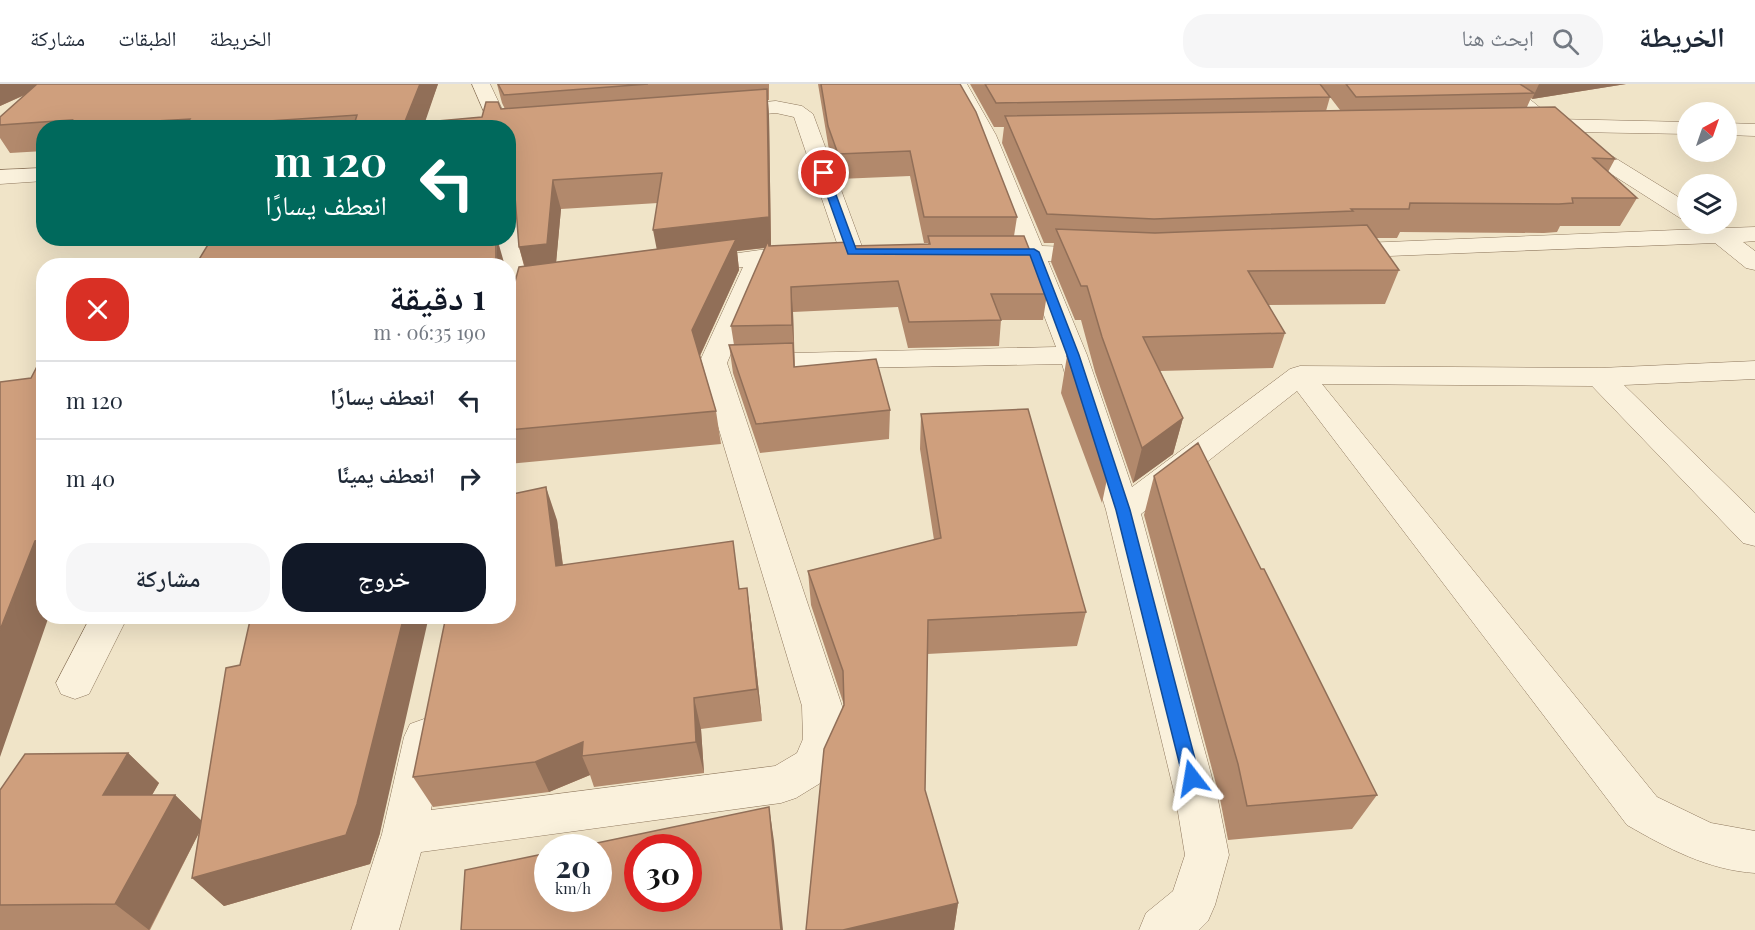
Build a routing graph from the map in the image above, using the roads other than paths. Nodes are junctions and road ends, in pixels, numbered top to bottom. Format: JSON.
{"nodes":[{"id":1,"x":481,"y":84,"type":"edge"},
{"id":2,"x":958,"y":84,"type":"edge"},
{"id":3,"x":1500,"y":84,"type":"edge"},
{"id":4,"x":709,"y":113,"type":"edge"},
{"id":5,"x":505,"y":120,"type":"edge"},
{"id":6,"x":1514,"y":125,"type":"edge"},
{"id":7,"x":1548,"y":125,"type":"junction"},
{"id":8,"x":1677,"y":128,"type":"edge"},
{"id":9,"x":1737,"y":129,"type":"edge"},
{"id":10,"x":1755,"y":130,"type":"edge"},
{"id":11,"x":36,"y":175,"type":"edge"},
{"id":12,"x":0,"y":177,"type":"edge"},
{"id":13,"x":1677,"y":206,"type":"edge"},
{"id":14,"x":1677,"y":232,"type":"edge"},
{"id":15,"x":1737,"y":232,"type":"edge"},
{"id":16,"x":1719,"y":234,"type":"edge"},
{"id":17,"x":1755,"y":234,"type":"edge"},
{"id":18,"x":966,"y":252,"type":"edge"},
{"id":19,"x":1034,"y":252,"type":"junction"},
{"id":20,"x":1313,"y":252,"type":"edge"},
{"id":21,"x":1125,"y":256,"type":"edge"},
{"id":22,"x":760,"y":258,"type":"junction"},
{"id":23,"x":1755,"y":263,"type":"edge"},
{"id":24,"x":516,"y":265,"type":"edge"},
{"id":25,"x":678,"y":268,"type":"edge"},
{"id":26,"x":520,"y":290,"type":"edge"},
{"id":27,"x":1073,"y":355,"type":"junction"},
{"id":28,"x":713,"y":363,"type":"junction"},
{"id":29,"x":1755,"y":370,"type":"edge"},
{"id":30,"x":1300,"y":375,"type":"junction"},
{"id":31,"x":1600,"y":377,"type":"junction"},
{"id":32,"x":1123,"y":510,"type":"junction"},
{"id":33,"x":1755,"y":534,"type":"edge"},
{"id":34,"x":106,"y":624,"type":"edge"},
{"id":35,"x":75,"y":683,"type":"dead end"},
{"id":36,"x":432,"y":697,"type":"edge"},
{"id":37,"x":404,"y":834,"type":"junction"},
{"id":38,"x":1755,"y":852,"type":"edge"},
{"id":39,"x":375,"y":930,"type":"edge"},
{"id":40,"x":1163,"y":930,"type":"edge"}],
"edges":[{"from":1,"to":5,"type":"street"},
{"from":2,"to":19,"type":"street"},
{"from":3,"to":7,"type":"street"},
{"from":4,"to":22,"type":"street"},
{"from":6,"to":7,"type":"street"},
{"from":7,"to":8,"type":"street"},
{"from":7,"to":13,"type":"street"},
{"from":9,"to":10,"type":"street"},
{"from":11,"to":12,"type":"street"},
{"from":14,"to":20,"type":"street"},
{"from":15,"to":17,"type":"street"},
{"from":16,"to":23,"type":"street"},
{"from":18,"to":19,"type":"street"},
{"from":19,"to":21,"type":"street"},
{"from":19,"to":27,"type":"street"},
{"from":22,"to":25,"type":"street"},
{"from":22,"to":28,"type":"street"},
{"from":24,"to":26,"type":"street"},
{"from":27,"to":28,"type":"street"},
{"from":27,"to":32,"type":"street"},
{"from":28,"to":37,"type":"street"},
{"from":29,"to":31,"type":"street"},
{"from":30,"to":31,"type":"street"},
{"from":30,"to":32,"type":"street"},
{"from":30,"to":38,"type":"street"},
{"from":31,"to":33,"type":"street"},
{"from":32,"to":40,"type":"street"},
{"from":34,"to":35,"type":"street"},
{"from":36,"to":37,"type":"street"},
{"from":37,"to":39,"type":"street"}]}
